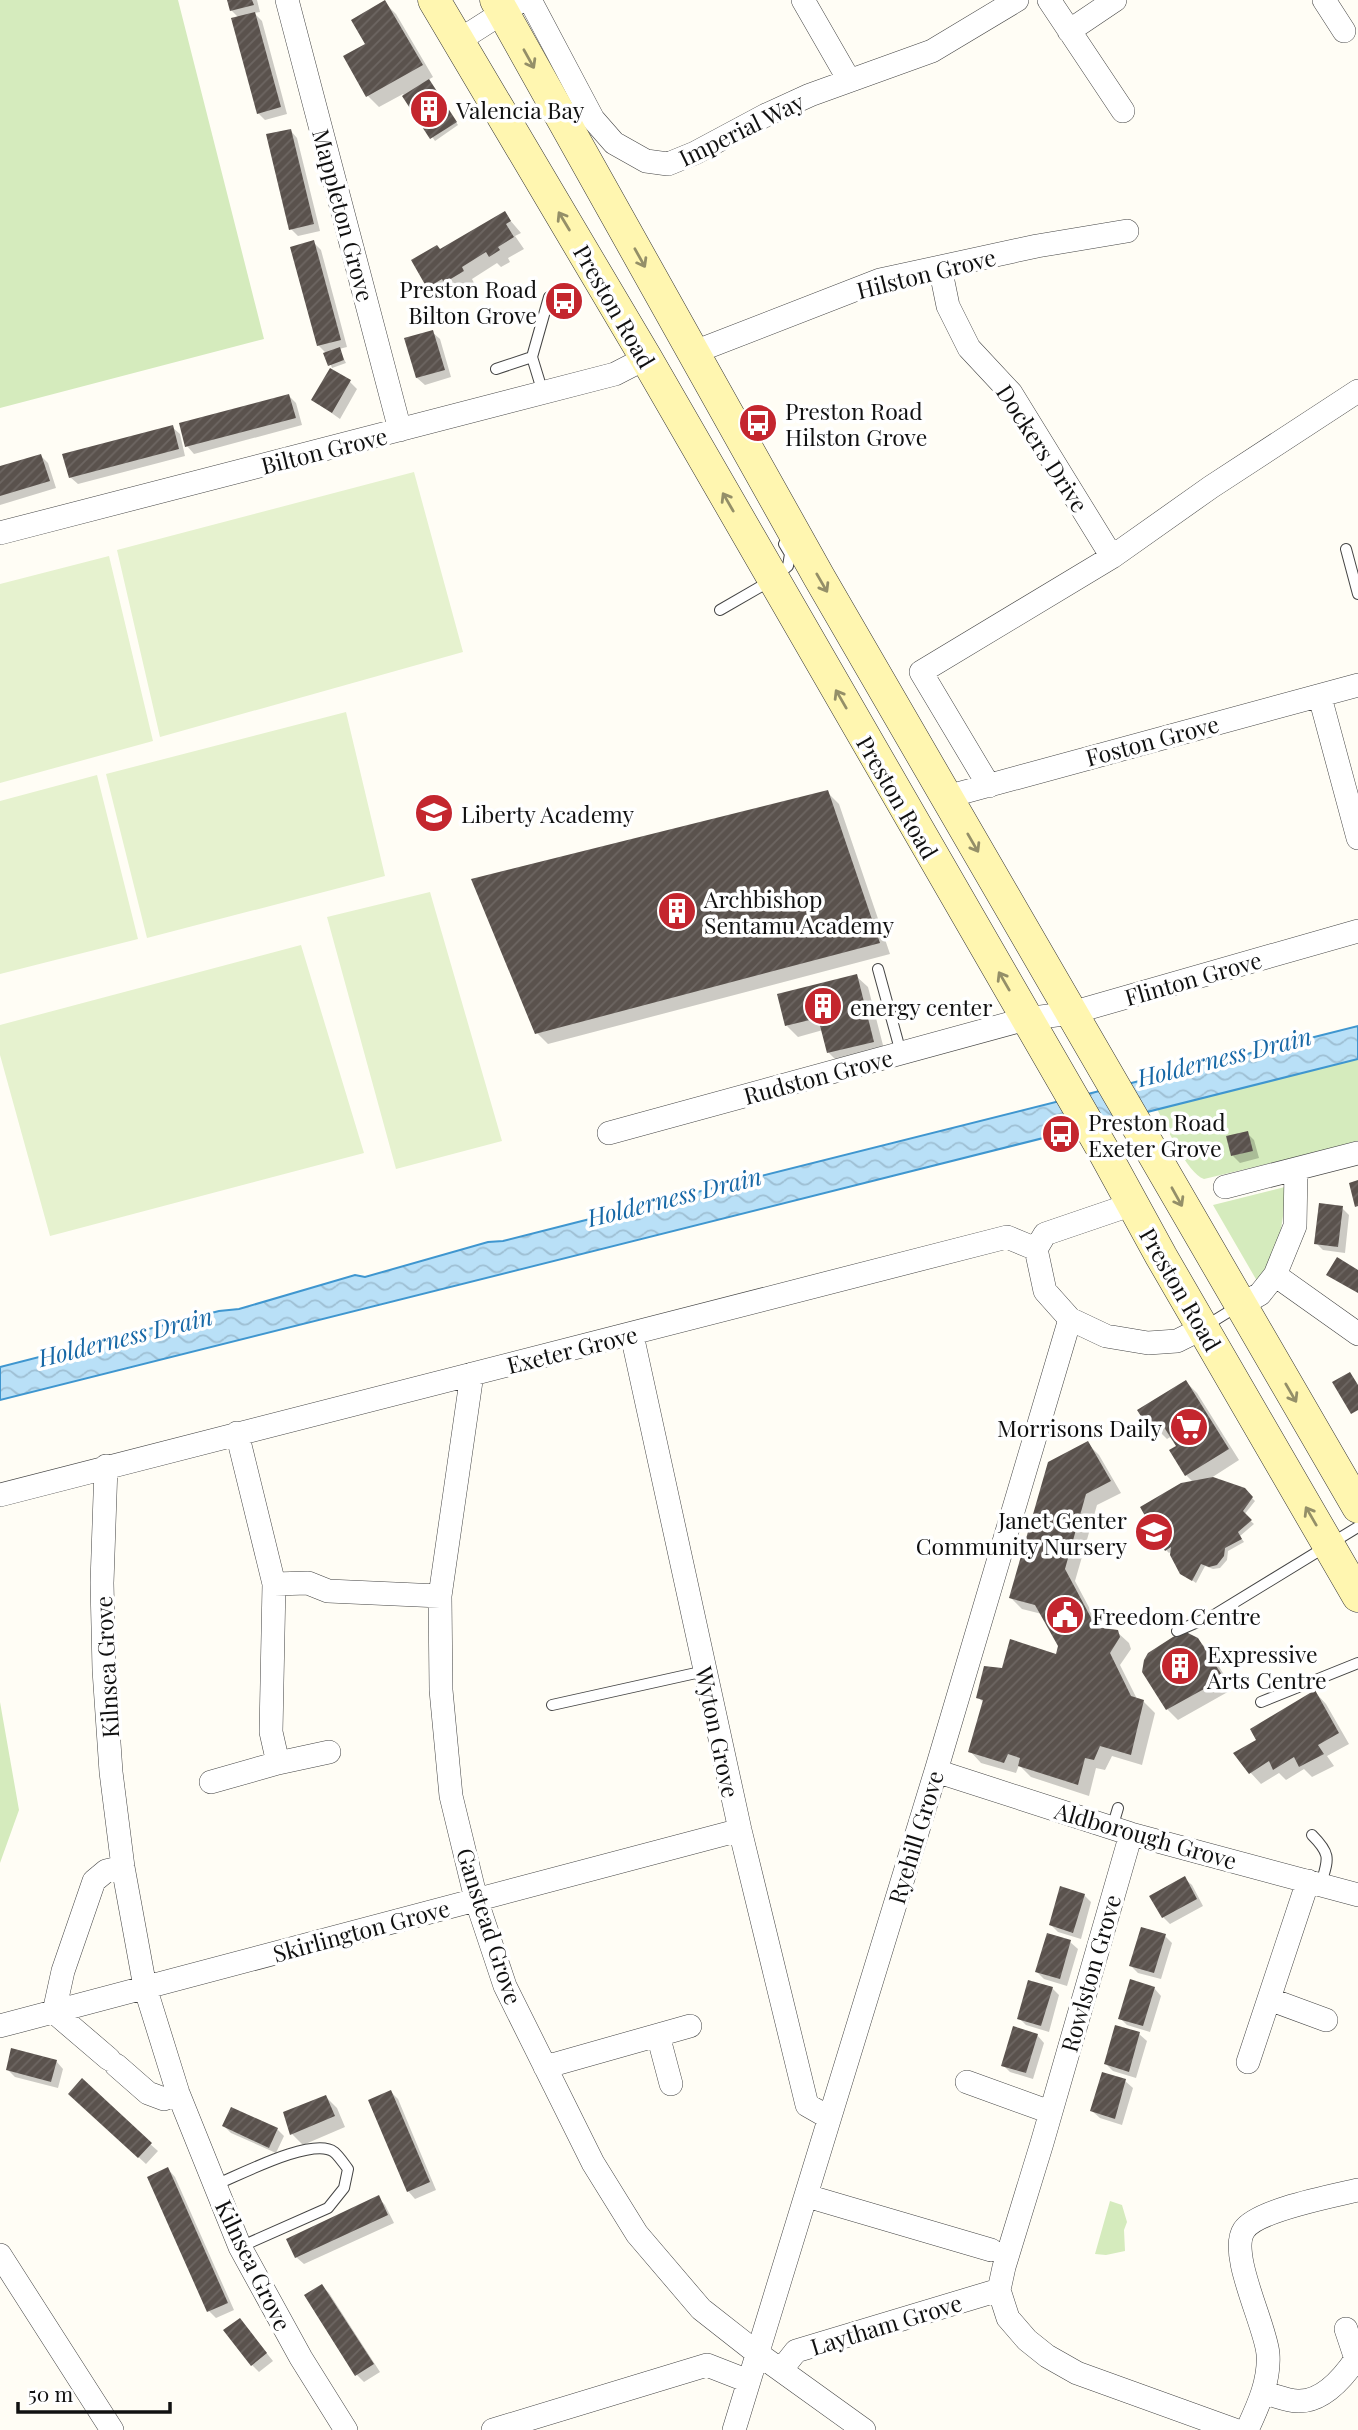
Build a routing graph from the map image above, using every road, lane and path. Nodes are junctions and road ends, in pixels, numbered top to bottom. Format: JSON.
{"nodes":[{"id":1,"x":287,"y":0,"type":"edge"},
{"id":2,"x":434,"y":0,"type":"edge"},
{"id":3,"x":803,"y":0,"type":"edge"},
{"id":4,"x":1017,"y":0,"type":"edge"},
{"id":5,"x":1049,"y":0,"type":"edge"},
{"id":6,"x":1115,"y":0,"type":"edge"},
{"id":7,"x":1324,"y":0,"type":"edge"},
{"id":8,"x":512,"y":3,"type":"edge"},
{"id":9,"x":1069,"y":31,"type":"junction"},
{"id":10,"x":1344,"y":31,"type":"dead end"},
{"id":11,"x":458,"y":41,"type":"junction"},
{"id":12,"x":849,"y":80,"type":"junction"},
{"id":13,"x":1123,"y":111,"type":"dead end"},
{"id":14,"x":1127,"y":231,"type":"dead end"},
{"id":15,"x":940,"y":267,"type":"junction"},
{"id":16,"x":549,"y":296,"type":"dead end"},
{"id":17,"x":692,"y":353,"type":"junction"},
{"id":18,"x":532,"y":357,"type":"junction"},
{"id":19,"x":646,"y":358,"type":"junction"},
{"id":20,"x":496,"y":369,"type":"dead end"},
{"id":21,"x":1358,"y":391,"type":"edge"},
{"id":22,"x":543,"y":393,"type":"junction"},
{"id":23,"x":400,"y":430,"type":"junction"},
{"id":24,"x":777,"y":531,"type":"dead end"},
{"id":25,"x":0,"y":533,"type":"edge"},
{"id":26,"x":1346,"y":549,"type":"dead end"},
{"id":27,"x":1112,"y":556,"type":"junction"},
{"id":28,"x":772,"y":579,"type":"junction"},
{"id":29,"x":1358,"y":594,"type":"edge"},
{"id":30,"x":720,"y":610,"type":"dead end"},
{"id":31,"x":1358,"y":685,"type":"edge"},
{"id":32,"x":1320,"y":697,"type":"junction"},
{"id":33,"x":989,"y":786,"type":"junction"},
{"id":34,"x":946,"y":797,"type":"junction"},
{"id":35,"x":1358,"y":838,"type":"edge"},
{"id":36,"x":1358,"y":931,"type":"edge"},
{"id":37,"x":878,"y":969,"type":"dead end"},
{"id":38,"x":1072,"y":1013,"type":"junction"},
{"id":39,"x":1026,"y":1019,"type":"junction"},
{"id":40,"x":901,"y":1053,"type":"junction"},
{"id":41,"x":609,"y":1133,"type":"dead end"},
{"id":42,"x":1358,"y":1153,"type":"edge"},
{"id":43,"x":1296,"y":1169,"type":"junction"},
{"id":44,"x":1225,"y":1187,"type":"dead end"},
{"id":45,"x":1133,"y":1204,"type":"junction"},
{"id":46,"x":1036,"y":1248,"type":"junction"},
{"id":47,"x":1275,"y":1275,"type":"junction"},
{"id":48,"x":1241,"y":1305,"type":"junction"},
{"id":49,"x":1070,"y":1319,"type":"junction"},
{"id":50,"x":1203,"y":1328,"type":"junction"},
{"id":51,"x":1358,"y":1334,"type":"edge"},
{"id":52,"x":632,"y":1335,"type":"junction"},
{"id":53,"x":472,"y":1374,"type":"junction"},
{"id":54,"x":237,"y":1433,"type":"junction"},
{"id":55,"x":106,"y":1466,"type":"junction"},
{"id":56,"x":0,"y":1495,"type":"edge"},
{"id":57,"x":1358,"y":1507,"type":"edge"},
{"id":58,"x":1358,"y":1527,"type":"edge"},
{"id":59,"x":1328,"y":1545,"type":"junction"},
{"id":60,"x":274,"y":1584,"type":"junction"},
{"id":61,"x":440,"y":1596,"type":"junction"},
{"id":62,"x":1358,"y":1597,"type":"edge"},
{"id":63,"x":1177,"y":1631,"type":"dead end"},
{"id":64,"x":1358,"y":1663,"type":"edge"},
{"id":65,"x":705,"y":1671,"type":"junction"},
{"id":66,"x":1261,"y":1702,"type":"dead end"},
{"id":67,"x":552,"y":1705,"type":"dead end"},
{"id":68,"x":329,"y":1752,"type":"dead end"},
{"id":69,"x":278,"y":1763,"type":"junction"},
{"id":70,"x":936,"y":1771,"type":"junction"},
{"id":71,"x":211,"y":1782,"type":"dead end"},
{"id":72,"x":1120,"y":1823,"type":"junction"},
{"id":73,"x":740,"y":1830,"type":"junction"},
{"id":74,"x":1312,"y":1835,"type":"dead end"},
{"id":75,"x":123,"y":1867,"type":"junction"},
{"id":76,"x":1314,"y":1883,"type":"junction"},
{"id":77,"x":1358,"y":1895,"type":"edge"},
{"id":78,"x":476,"y":1899,"type":"junction"},
{"id":79,"x":145,"y":1987,"type":"junction"},
{"id":80,"x":1269,"y":1999,"type":"junction"},
{"id":81,"x":54,"y":2012,"type":"junction"},
{"id":82,"x":1326,"y":2020,"type":"dead end"},
{"id":83,"x":0,"y":2026,"type":"edge"},
{"id":84,"x":690,"y":2026,"type":"dead end"},
{"id":85,"x":658,"y":2035,"type":"junction"},
{"id":86,"x":1248,"y":2062,"type":"dead end"},
{"id":87,"x":545,"y":2067,"type":"junction"},
{"id":88,"x":967,"y":2082,"type":"dead end"},
{"id":89,"x":671,"y":2084,"type":"dead end"},
{"id":90,"x":178,"y":2093,"type":"junction"},
{"id":91,"x":1050,"y":2112,"type":"junction"},
{"id":92,"x":828,"y":2117,"type":"junction"},
{"id":93,"x":215,"y":2185,"type":"junction"},
{"id":94,"x":1358,"y":2190,"type":"edge"},
{"id":95,"x":807,"y":2196,"type":"junction"},
{"id":96,"x":240,"y":2247,"type":"junction"},
{"id":97,"x":991,"y":2250,"type":"dead end"},
{"id":98,"x":0,"y":2255,"type":"edge"},
{"id":99,"x":999,"y":2290,"type":"junction"},
{"id":100,"x":1346,"y":2329,"type":"dead end"},
{"id":101,"x":757,"y":2353,"type":"junction"},
{"id":102,"x":780,"y":2370,"type":"junction"},
{"id":103,"x":748,"y":2381,"type":"junction"},
{"id":104,"x":1264,"y":2393,"type":"junction"},
{"id":105,"x":112,"y":2430,"type":"edge"},
{"id":106,"x":346,"y":2430,"type":"edge"},
{"id":107,"x":493,"y":2430,"type":"edge"},
{"id":108,"x":734,"y":2430,"type":"edge"},
{"id":109,"x":864,"y":2430,"type":"edge"},
{"id":110,"x":1235,"y":2430,"type":"edge"},
{"id":111,"x":1247,"y":2430,"type":"edge"}],
"edges":[{"from":1,"to":23,"type":"street","name":"Mappleton Grove"},
{"from":2,"to":11,"type":"street","name":"Preston Road"},
{"from":3,"to":12,"type":"street"},
{"from":4,"to":12,"type":"street","name":"Imperial Way"},
{"from":5,"to":9,"type":"street"},
{"from":6,"to":9,"type":"street"},
{"from":7,"to":10,"type":"street"},
{"from":8,"to":11,"type":"street"},
{"from":8,"to":12,"type":"street","name":"Imperial Way"},
{"from":8,"to":17,"type":"street","name":"Preston Road","one_way":true},
{"from":9,"to":13,"type":"street"},
{"from":19,"to":11,"type":"street","name":"Preston Road","one_way":true},
{"from":14,"to":15,"type":"street","name":"Hilston Grove"},
{"from":15,"to":17,"type":"street","name":"Hilston Grove"},
{"from":15,"to":27,"type":"street","name":"Dockers Drive"},
{"from":16,"to":18,"type":"lane"},
{"from":17,"to":34,"type":"street","name":"Preston Road","one_way":true},
{"from":18,"to":20,"type":"lane"},
{"from":18,"to":22,"type":"lane"},
{"from":19,"to":22,"type":"street","name":"Bilton Grove"},
{"from":28,"to":19,"type":"street","name":"Preston Road","one_way":true},
{"from":21,"to":27,"type":"street"},
{"from":22,"to":23,"type":"street","name":"Bilton Grove"},
{"from":23,"to":25,"type":"street","name":"Bilton Grove"},
{"from":24,"to":28,"type":"lane"},
{"from":26,"to":29,"type":"lane"},
{"from":27,"to":33,"type":"street"},
{"from":28,"to":30,"type":"lane"},
{"from":39,"to":28,"type":"street","name":"Preston Road","one_way":true},
{"from":31,"to":32,"type":"street","name":"Foston Grove"},
{"from":32,"to":33,"type":"street","name":"Foston Grove"},
{"from":32,"to":35,"type":"street"},
{"from":33,"to":34,"type":"street","name":"Foston Grove"},
{"from":34,"to":38,"type":"street","name":"Preston Road","one_way":true},
{"from":36,"to":38,"type":"street","name":"Flinton Grove"},
{"from":37,"to":40,"type":"lane"},
{"from":38,"to":39,"type":"street","name":"Flinton Grove"},
{"from":38,"to":48,"type":"street","name":"Preston Road","one_way":true},
{"from":39,"to":40,"type":"street","name":"Rudston Grove"},
{"from":39,"to":45,"type":"street","name":"Preston Road"},
{"from":40,"to":41,"type":"street","name":"Rudston Grove"},
{"from":42,"to":43,"type":"street"},
{"from":43,"to":44,"type":"street"},
{"from":43,"to":47,"type":"street"},
{"from":45,"to":46,"type":"street"},
{"from":45,"to":50,"type":"street","name":"Preston Road"},
{"from":46,"to":49,"type":"street"},
{"from":46,"to":52,"type":"street","name":"Exeter Grove"},
{"from":47,"to":48,"type":"street"},
{"from":47,"to":51,"type":"street"},
{"from":48,"to":50,"type":"lane"},
{"from":48,"to":57,"type":"street","name":"Preston Road","one_way":true},
{"from":49,"to":50,"type":"street"},
{"from":49,"to":70,"type":"street","name":"Ryehill Grove"},
{"from":59,"to":50,"type":"street","name":"Preston Road","one_way":true},
{"from":52,"to":53,"type":"street","name":"Exeter Grove"},
{"from":52,"to":65,"type":"street","name":"Wyton Grove"},
{"from":53,"to":54,"type":"street","name":"Exeter Grove"},
{"from":53,"to":61,"type":"street","name":"Ganstead Grove"},
{"from":54,"to":55,"type":"street","name":"Exeter Grove"},
{"from":54,"to":60,"type":"street"},
{"from":55,"to":56,"type":"street","name":"Exeter Grove"},
{"from":55,"to":75,"type":"street","name":"Kilnsea Grove"},
{"from":58,"to":59,"type":"lane"},
{"from":59,"to":62,"type":"street","name":"Preston Road"},
{"from":59,"to":63,"type":"lane"},
{"from":60,"to":61,"type":"street"},
{"from":60,"to":69,"type":"street"},
{"from":61,"to":78,"type":"street","name":"Ganstead Grove"},
{"from":64,"to":66,"type":"lane"},
{"from":65,"to":67,"type":"lane"},
{"from":65,"to":73,"type":"street","name":"Wyton Grove"},
{"from":68,"to":69,"type":"street"},
{"from":69,"to":71,"type":"street"},
{"from":70,"to":72,"type":"street","name":"Aldborough Grove"},
{"from":70,"to":92,"type":"street","name":"Ryehill Grove"},
{"from":72,"to":76,"type":"street","name":"Aldborough Grove"},
{"from":72,"to":91,"type":"street","name":"Rowlston Grove"},
{"from":73,"to":78,"type":"street","name":"Skirlington Grove"},
{"from":73,"to":92,"type":"street","name":"Wyton Grove"},
{"from":74,"to":76,"type":"lane"},
{"from":75,"to":79,"type":"street","name":"Kilnsea Grove"},
{"from":75,"to":81,"type":"street"},
{"from":76,"to":77,"type":"street","name":"Aldborough Grove"},
{"from":76,"to":80,"type":"street"},
{"from":78,"to":79,"type":"street","name":"Skirlington Grove"},
{"from":78,"to":87,"type":"street","name":"Ganstead Grove"},
{"from":79,"to":81,"type":"street","name":"Skirlington Grove"},
{"from":79,"to":90,"type":"street","name":"Kilnsea Grove"},
{"from":80,"to":82,"type":"street"},
{"from":80,"to":86,"type":"street"},
{"from":81,"to":83,"type":"street","name":"Skirlington Grove"},
{"from":81,"to":90,"type":"street"},
{"from":84,"to":85,"type":"street"},
{"from":85,"to":87,"type":"street"},
{"from":85,"to":89,"type":"street"},
{"from":87,"to":101,"type":"street","name":"Ganstead Grove"},
{"from":88,"to":91,"type":"street"},
{"from":90,"to":93,"type":"street","name":"Kilnsea Grove"},
{"from":91,"to":99,"type":"street","name":"Rowlston Grove"},
{"from":92,"to":95,"type":"street","name":"Ryehill Grove"},
{"from":93,"to":96,"type":"street","name":"Kilnsea Grove"},
{"from":93,"to":96,"type":"lane"},
{"from":94,"to":104,"type":"street"},
{"from":95,"to":97,"type":"street"},
{"from":95,"to":101,"type":"street","name":"Ryehill Grove"},
{"from":96,"to":106,"type":"street","name":"Kilnsea Grove"},
{"from":98,"to":105,"type":"street"},
{"from":99,"to":102,"type":"street","name":"Laytham Grove"},
{"from":99,"to":110,"type":"street"},
{"from":100,"to":104,"type":"street"},
{"from":101,"to":102,"type":"street","name":"Ganstead Grove"},
{"from":101,"to":103,"type":"street","name":"Ryehill Grove"},
{"from":102,"to":109,"type":"street","name":"Ganstead Grove"},
{"from":103,"to":107,"type":"street"},
{"from":103,"to":108,"type":"street","name":"Ryehill Grove"},
{"from":104,"to":111,"type":"street"}]}
